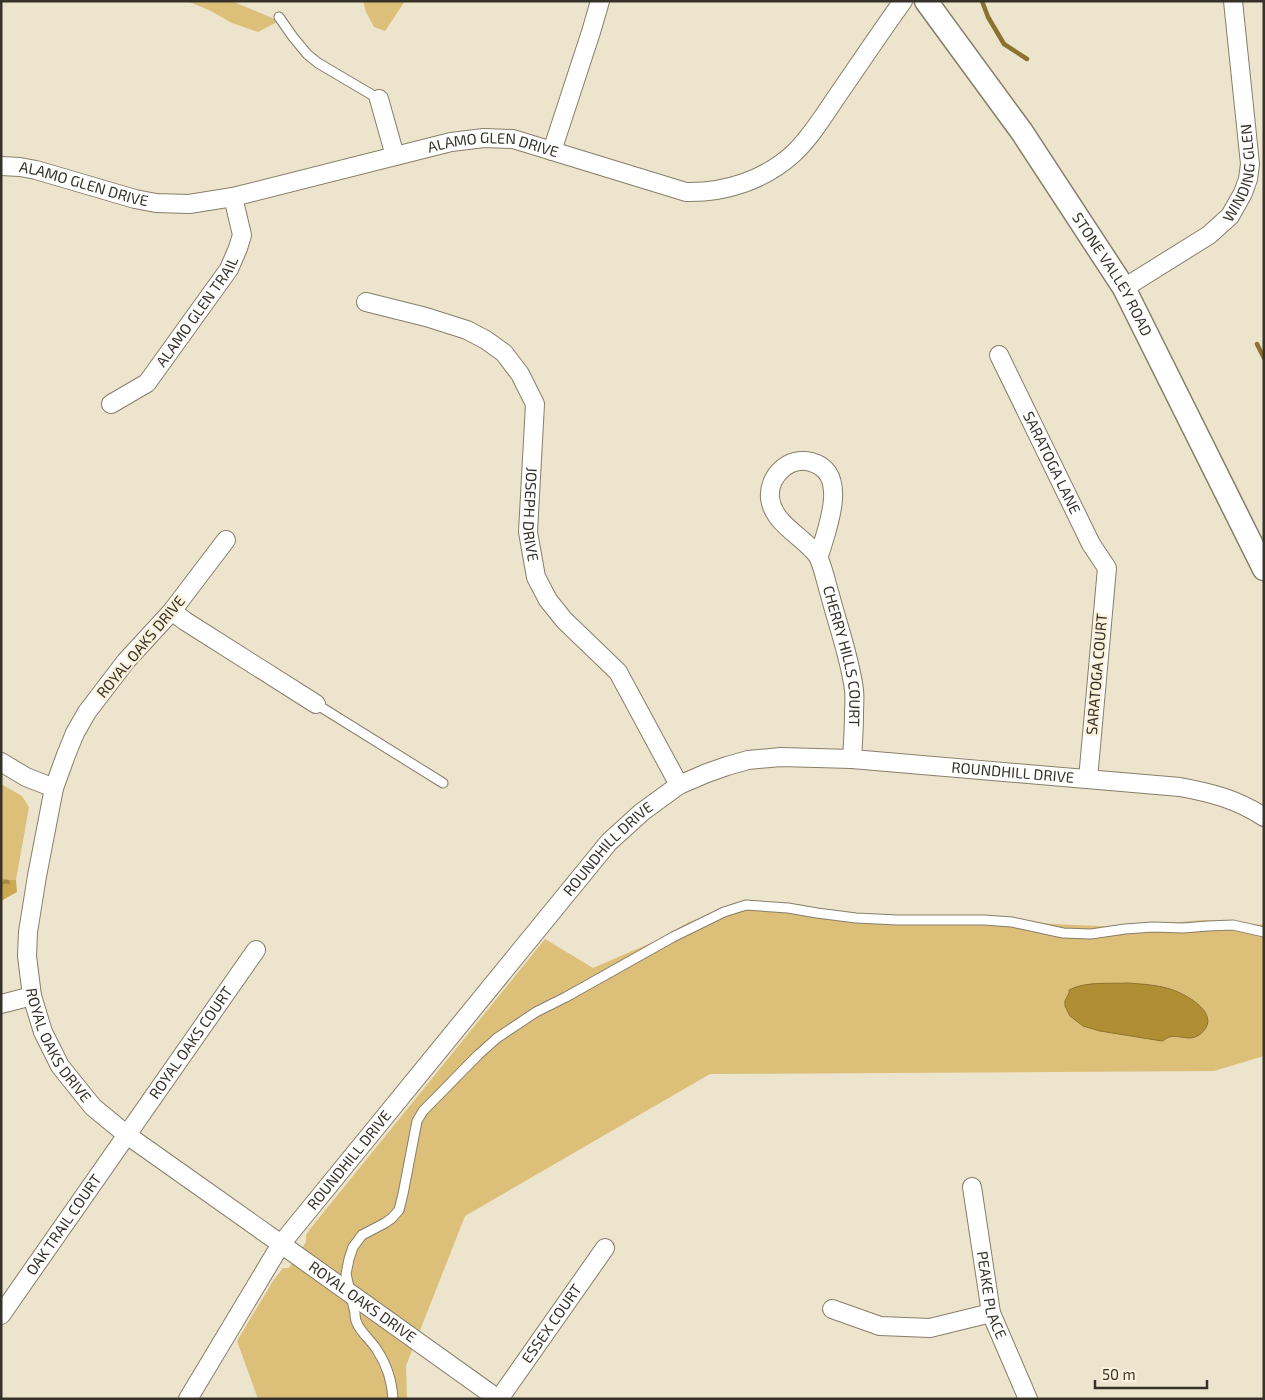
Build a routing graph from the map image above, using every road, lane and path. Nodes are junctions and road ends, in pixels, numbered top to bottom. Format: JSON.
{"nodes":[{"id":1,"x":600,"y":1,"type":"edge"},
{"id":2,"x":903,"y":1,"type":"edge"},
{"id":3,"x":926,"y":1,"type":"edge"},
{"id":4,"x":1233,"y":1,"type":"edge"},
{"id":5,"x":279,"y":17,"type":"dead end"},
{"id":6,"x":379,"y":99,"type":"joint"},
{"id":7,"x":552,"y":150,"type":"junction"},
{"id":8,"x":394,"y":156,"type":"junction"},
{"id":9,"x":1,"y":166,"type":"edge"},
{"id":10,"x":232,"y":197,"type":"junction"},
{"id":11,"x":1124,"y":288,"type":"junction"},
{"id":12,"x":366,"y":302,"type":"dead end"},
{"id":13,"x":999,"y":356,"type":"dead end"},
{"id":14,"x":111,"y":404,"type":"dead end"},
{"id":15,"x":226,"y":540,"type":"dead end"},
{"id":16,"x":818,"y":556,"type":"junction"},
{"id":17,"x":1107,"y":568,"type":"joint"},
{"id":18,"x":1264,"y":570,"type":"edge"},
{"id":19,"x":172,"y":611,"type":"junction"},
{"id":20,"x":316,"y":704,"type":"joint"},
{"id":21,"x":852,"y":758,"type":"junction"},
{"id":22,"x":1,"y":762,"type":"edge"},
{"id":23,"x":1088,"y":780,"type":"junction"},
{"id":24,"x":442,"y":783,"type":"dead end"},
{"id":25,"x":679,"y":785,"type":"junction"},
{"id":26,"x":54,"y":788,"type":"junction"},
{"id":27,"x":1264,"y":817,"type":"edge"},
{"id":28,"x":1264,"y":932,"type":"edge"},
{"id":29,"x":256,"y":950,"type":"dead end"},
{"id":30,"x":32,"y":996,"type":"junction"},
{"id":31,"x":1,"y":1004,"type":"edge"},
{"id":32,"x":127,"y":1135,"type":"junction"},
{"id":33,"x":972,"y":1187,"type":"dead end"},
{"id":34,"x":281,"y":1244,"type":"junction"},
{"id":35,"x":604,"y":1248,"type":"dead end"},
{"id":36,"x":350,"y":1293,"type":"junction"},
{"id":37,"x":832,"y":1309,"type":"dead end"},
{"id":38,"x":991,"y":1313,"type":"junction"},
{"id":39,"x":1,"y":1315,"type":"edge"},
{"id":40,"x":188,"y":1399,"type":"edge"},
{"id":41,"x":393,"y":1399,"type":"edge"},
{"id":42,"x":498,"y":1399,"type":"edge"},
{"id":43,"x":1028,"y":1399,"type":"edge"}],
"edges":[{"from":1,"to":7,"type":"street"},
{"from":2,"to":7,"type":"street","name":"ALAMO GLEN DRIVE"},
{"from":3,"to":11,"type":"street","name":"STONE VALLEY ROAD"},
{"from":4,"to":11,"type":"street","name":"WINDING GLEN"},
{"from":5,"to":6,"type":"lane"},
{"from":6,"to":8,"type":"street"},
{"from":7,"to":8,"type":"street","name":"ALAMO GLEN DRIVE"},
{"from":8,"to":10,"type":"street","name":"ALAMO GLEN DRIVE"},
{"from":9,"to":10,"type":"street","name":"ALAMO GLEN DRIVE"},
{"from":10,"to":14,"type":"street","name":"ALAMO GLEN TRAIL"},
{"from":11,"to":18,"type":"street","name":"STONE VALLEY ROAD"},
{"from":12,"to":25,"type":"street","name":"JOSEPH DRIVE"},
{"from":13,"to":17,"type":"street","name":"SARATOGA LANE"},
{"from":15,"to":19,"type":"street","name":"ROYAL OAKS DRIVE"},
{"from":16,"to":16,"type":"street","name":"CHERRY HILLS COURT"},
{"from":16,"to":21,"type":"street","name":"CHERRY HILLS COURT"},
{"from":17,"to":23,"type":"street","name":"SARATOGA COURT"},
{"from":19,"to":20,"type":"street"},
{"from":19,"to":26,"type":"street","name":"ROYAL OAKS DRIVE"},
{"from":20,"to":24,"type":"lane"},
{"from":21,"to":23,"type":"street","name":"ROUNDHILL DRIVE"},
{"from":21,"to":25,"type":"street","name":"ROUNDHILL DRIVE"},
{"from":22,"to":26,"type":"street"},
{"from":23,"to":27,"type":"street","name":"ROUNDHILL DRIVE"},
{"from":25,"to":34,"type":"street","name":"ROUNDHILL DRIVE"},
{"from":26,"to":30,"type":"street","name":"ROYAL OAKS DRIVE"},
{"from":28,"to":36,"type":"lane"},
{"from":29,"to":32,"type":"street","name":"ROYAL OAKS COURT"},
{"from":30,"to":31,"type":"street"},
{"from":30,"to":32,"type":"street","name":"ROYAL OAKS DRIVE"},
{"from":32,"to":34,"type":"street","name":"ROYAL OAKS DRIVE"},
{"from":32,"to":39,"type":"street","name":"OAK TRAIL COURT"},
{"from":33,"to":38,"type":"street","name":"PEAKE PLACE"},
{"from":34,"to":36,"type":"street","name":"ROYAL OAKS DRIVE"},
{"from":34,"to":40,"type":"street","name":"ROUNDHILL DRIVE"},
{"from":35,"to":42,"type":"street","name":"ESSEX COURT"},
{"from":36,"to":41,"type":"lane"},
{"from":36,"to":42,"type":"street","name":"ROYAL OAKS DRIVE"},
{"from":37,"to":38,"type":"street"},
{"from":38,"to":43,"type":"street","name":"PEAKE PLACE"}]}
